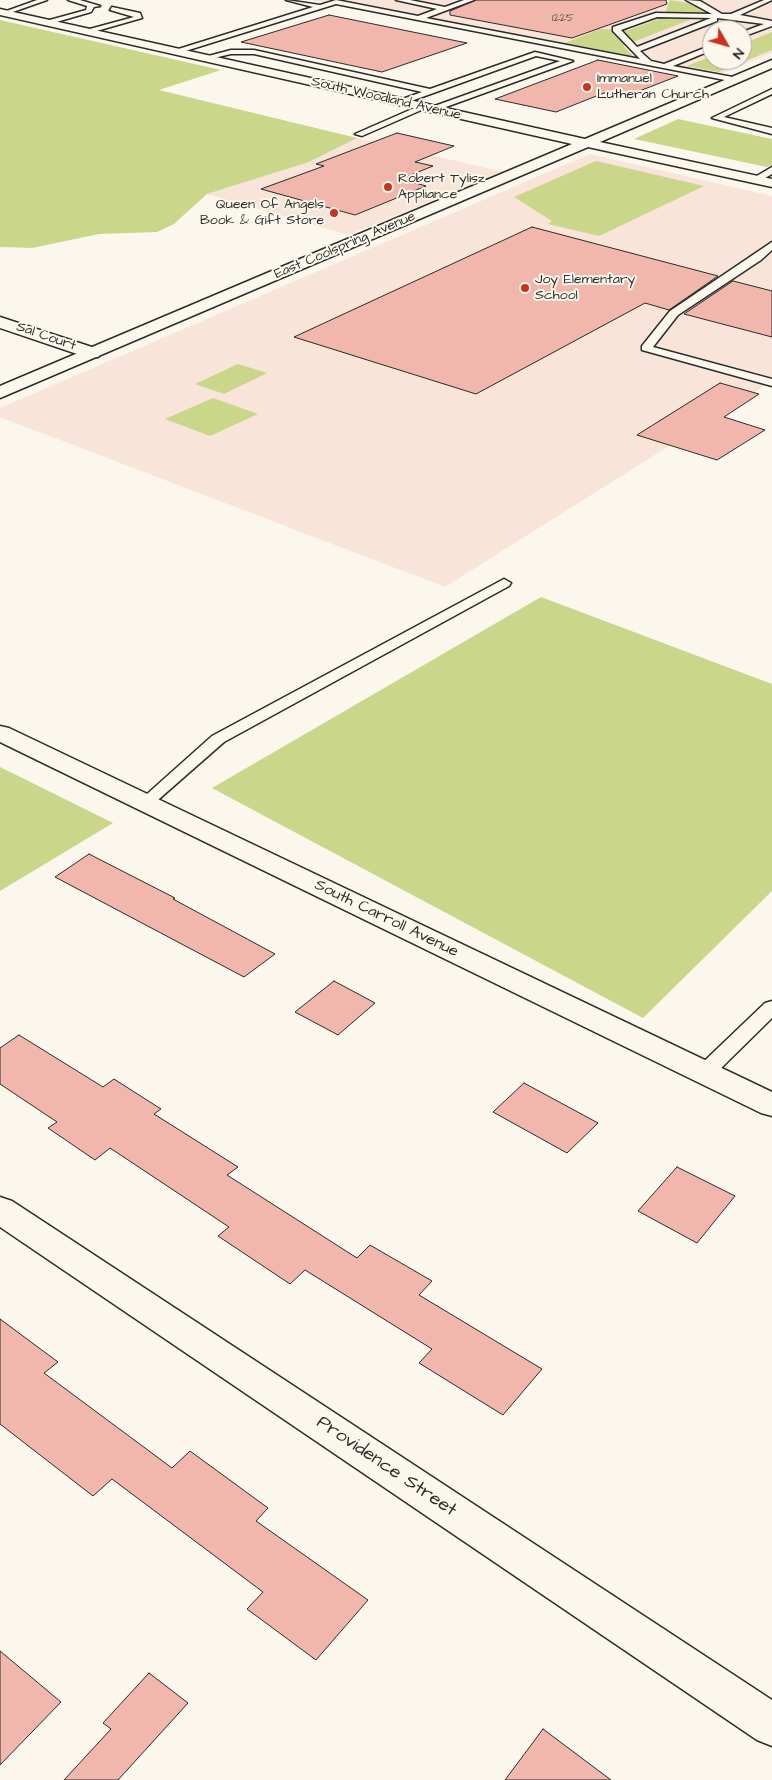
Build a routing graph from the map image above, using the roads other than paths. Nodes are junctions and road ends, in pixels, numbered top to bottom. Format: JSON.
{"nodes":[{"id":1,"x":44,"y":0,"type":"edge"},
{"id":2,"x":71,"y":0,"type":"edge"},
{"id":3,"x":289,"y":0,"type":"edge"},
{"id":4,"x":399,"y":0,"type":"edge"},
{"id":5,"x":471,"y":0,"type":"edge"},
{"id":6,"x":689,"y":0,"type":"edge"},
{"id":7,"x":770,"y":0,"type":"edge"},
{"id":8,"x":332,"y":1,"type":"edge"},
{"id":9,"x":700,"y":1,"type":"edge"},
{"id":10,"x":321,"y":6,"type":"junction"},
{"id":11,"x":92,"y":7,"type":"junction"},
{"id":12,"x":441,"y":10,"type":"junction"},
{"id":13,"x":2,"y":12,"type":"edge"},
{"id":14,"x":457,"y":15,"type":"dead end"},
{"id":15,"x":722,"y":16,"type":"junction"},
{"id":16,"x":732,"y":16,"type":"junction"},
{"id":17,"x":418,"y":18,"type":"junction"},
{"id":18,"x":50,"y":23,"type":"junction"},
{"id":19,"x":772,"y":23,"type":"edge"},
{"id":20,"x":516,"y":28,"type":"dead end"},
{"id":21,"x":752,"y":31,"type":"edge"},
{"id":22,"x":89,"y":32,"type":"junction"},
{"id":23,"x":501,"y":34,"type":"junction"},
{"id":24,"x":635,"y":50,"type":"junction"},
{"id":25,"x":176,"y":51,"type":"junction"},
{"id":26,"x":702,"y":51,"type":"edge"},
{"id":27,"x":592,"y":52,"type":"junction"},
{"id":28,"x":204,"y":58,"type":"junction"},
{"id":29,"x":568,"y":60,"type":"junction"},
{"id":30,"x":648,"y":63,"type":"junction"},
{"id":31,"x":665,"y":66,"type":"junction"},
{"id":32,"x":770,"y":67,"type":"edge"},
{"id":33,"x":735,"y":80,"type":"junction"},
{"id":34,"x":772,"y":91,"type":"edge"},
{"id":35,"x":431,"y":92,"type":"junction"},
{"id":36,"x":400,"y":103,"type":"junction"},
{"id":37,"x":427,"y":109,"type":"junction"},
{"id":38,"x":772,"y":131,"type":"edge"},
{"id":39,"x":360,"y":134,"type":"dead end"},
{"id":40,"x":588,"y":144,"type":"junction"},
{"id":41,"x":772,"y":170,"type":"edge"},
{"id":42,"x":755,"y":180,"type":"junction"},
{"id":43,"x":772,"y":183,"type":"edge"},
{"id":44,"x":771,"y":246,"type":"edge"},
{"id":45,"x":0,"y":322,"type":"edge"},
{"id":46,"x":92,"y":353,"type":"junction"},
{"id":47,"x":772,"y":383,"type":"edge"},
{"id":48,"x":0,"y":393,"type":"edge"},
{"id":49,"x":504,"y":583,"type":"dead end"},
{"id":50,"x":0,"y":733,"type":"edge"},
{"id":51,"x":145,"y":803,"type":"junction"},
{"id":52,"x":772,"y":1007,"type":"edge"},
{"id":53,"x":704,"y":1073,"type":"junction"},
{"id":54,"x":772,"y":1106,"type":"edge"},
{"id":55,"x":0,"y":1210,"type":"edge"},
{"id":56,"x":772,"y":1725,"type":"edge"}],
"edges":[{"from":1,"to":13,"type":"lane"},
{"from":2,"to":11,"type":"lane"},
{"from":3,"to":10,"type":"lane"},
{"from":4,"to":12,"type":"lane"},
{"from":5,"to":12,"type":"lane"},
{"from":6,"to":9,"type":"lane"},
{"from":7,"to":16,"type":"lane"},
{"from":8,"to":10,"type":"lane"},
{"from":8,"to":17,"type":"lane"},
{"from":9,"to":15,"type":"lane"},
{"from":10,"to":25,"type":"lane"},
{"from":11,"to":18,"type":"lane"},
{"from":11,"to":22,"type":"lane"},
{"from":12,"to":14,"type":"lane"},
{"from":12,"to":17,"type":"lane"},
{"from":13,"to":18,"type":"street","name":"South Woodland Avenue"},
{"from":15,"to":16,"type":"lane"},
{"from":15,"to":24,"type":"lane"},
{"from":15,"to":24,"type":"lane"},
{"from":16,"to":19,"type":"lane"},
{"from":17,"to":23,"type":"lane"},
{"from":18,"to":22,"type":"street","name":"South Woodland Avenue"},
{"from":19,"to":21,"type":"lane"},
{"from":20,"to":23,"type":"lane"},
{"from":22,"to":25,"type":"street","name":"South Woodland Avenue"},
{"from":23,"to":27,"type":"lane"},
{"from":24,"to":30,"type":"lane"},
{"from":25,"to":28,"type":"street","name":"South Woodland Avenue"},
{"from":26,"to":31,"type":"lane"},
{"from":27,"to":29,"type":"lane"},
{"from":27,"to":30,"type":"lane"},
{"from":28,"to":35,"type":"lane"},
{"from":28,"to":36,"type":"street","name":"South Woodland Avenue"},
{"from":29,"to":35,"type":"lane"},
{"from":29,"to":37,"type":"lane"},
{"from":30,"to":31,"type":"lane"},
{"from":31,"to":33,"type":"lane"},
{"from":32,"to":33,"type":"street","name":"East Coolspring Avenue"},
{"from":33,"to":40,"type":"street","name":"East Coolspring Avenue"},
{"from":34,"to":38,"type":"lane"},
{"from":35,"to":36,"type":"lane"},
{"from":36,"to":37,"type":"street","name":"South Woodland Avenue"},
{"from":37,"to":39,"type":"lane"},
{"from":37,"to":40,"type":"street","name":"South Woodland Avenue"},
{"from":40,"to":42,"type":"street","name":"South Woodland Avenue"},
{"from":40,"to":46,"type":"street","name":"East Coolspring Avenue"},
{"from":41,"to":42,"type":"lane"},
{"from":42,"to":43,"type":"street","name":"South Woodland Avenue"},
{"from":44,"to":47,"type":"lane"},
{"from":45,"to":46,"type":"street","name":"Sal Court"},
{"from":46,"to":48,"type":"street","name":"East Coolspring Avenue"},
{"from":49,"to":51,"type":"lane"},
{"from":50,"to":51,"type":"street","name":"South Carroll Avenue"},
{"from":51,"to":53,"type":"street","name":"South Carroll Avenue"},
{"from":52,"to":53,"type":"lane"},
{"from":53,"to":54,"type":"street","name":"South Carroll Avenue"},
{"from":55,"to":56,"type":"street","name":"Providence Street"}]}
